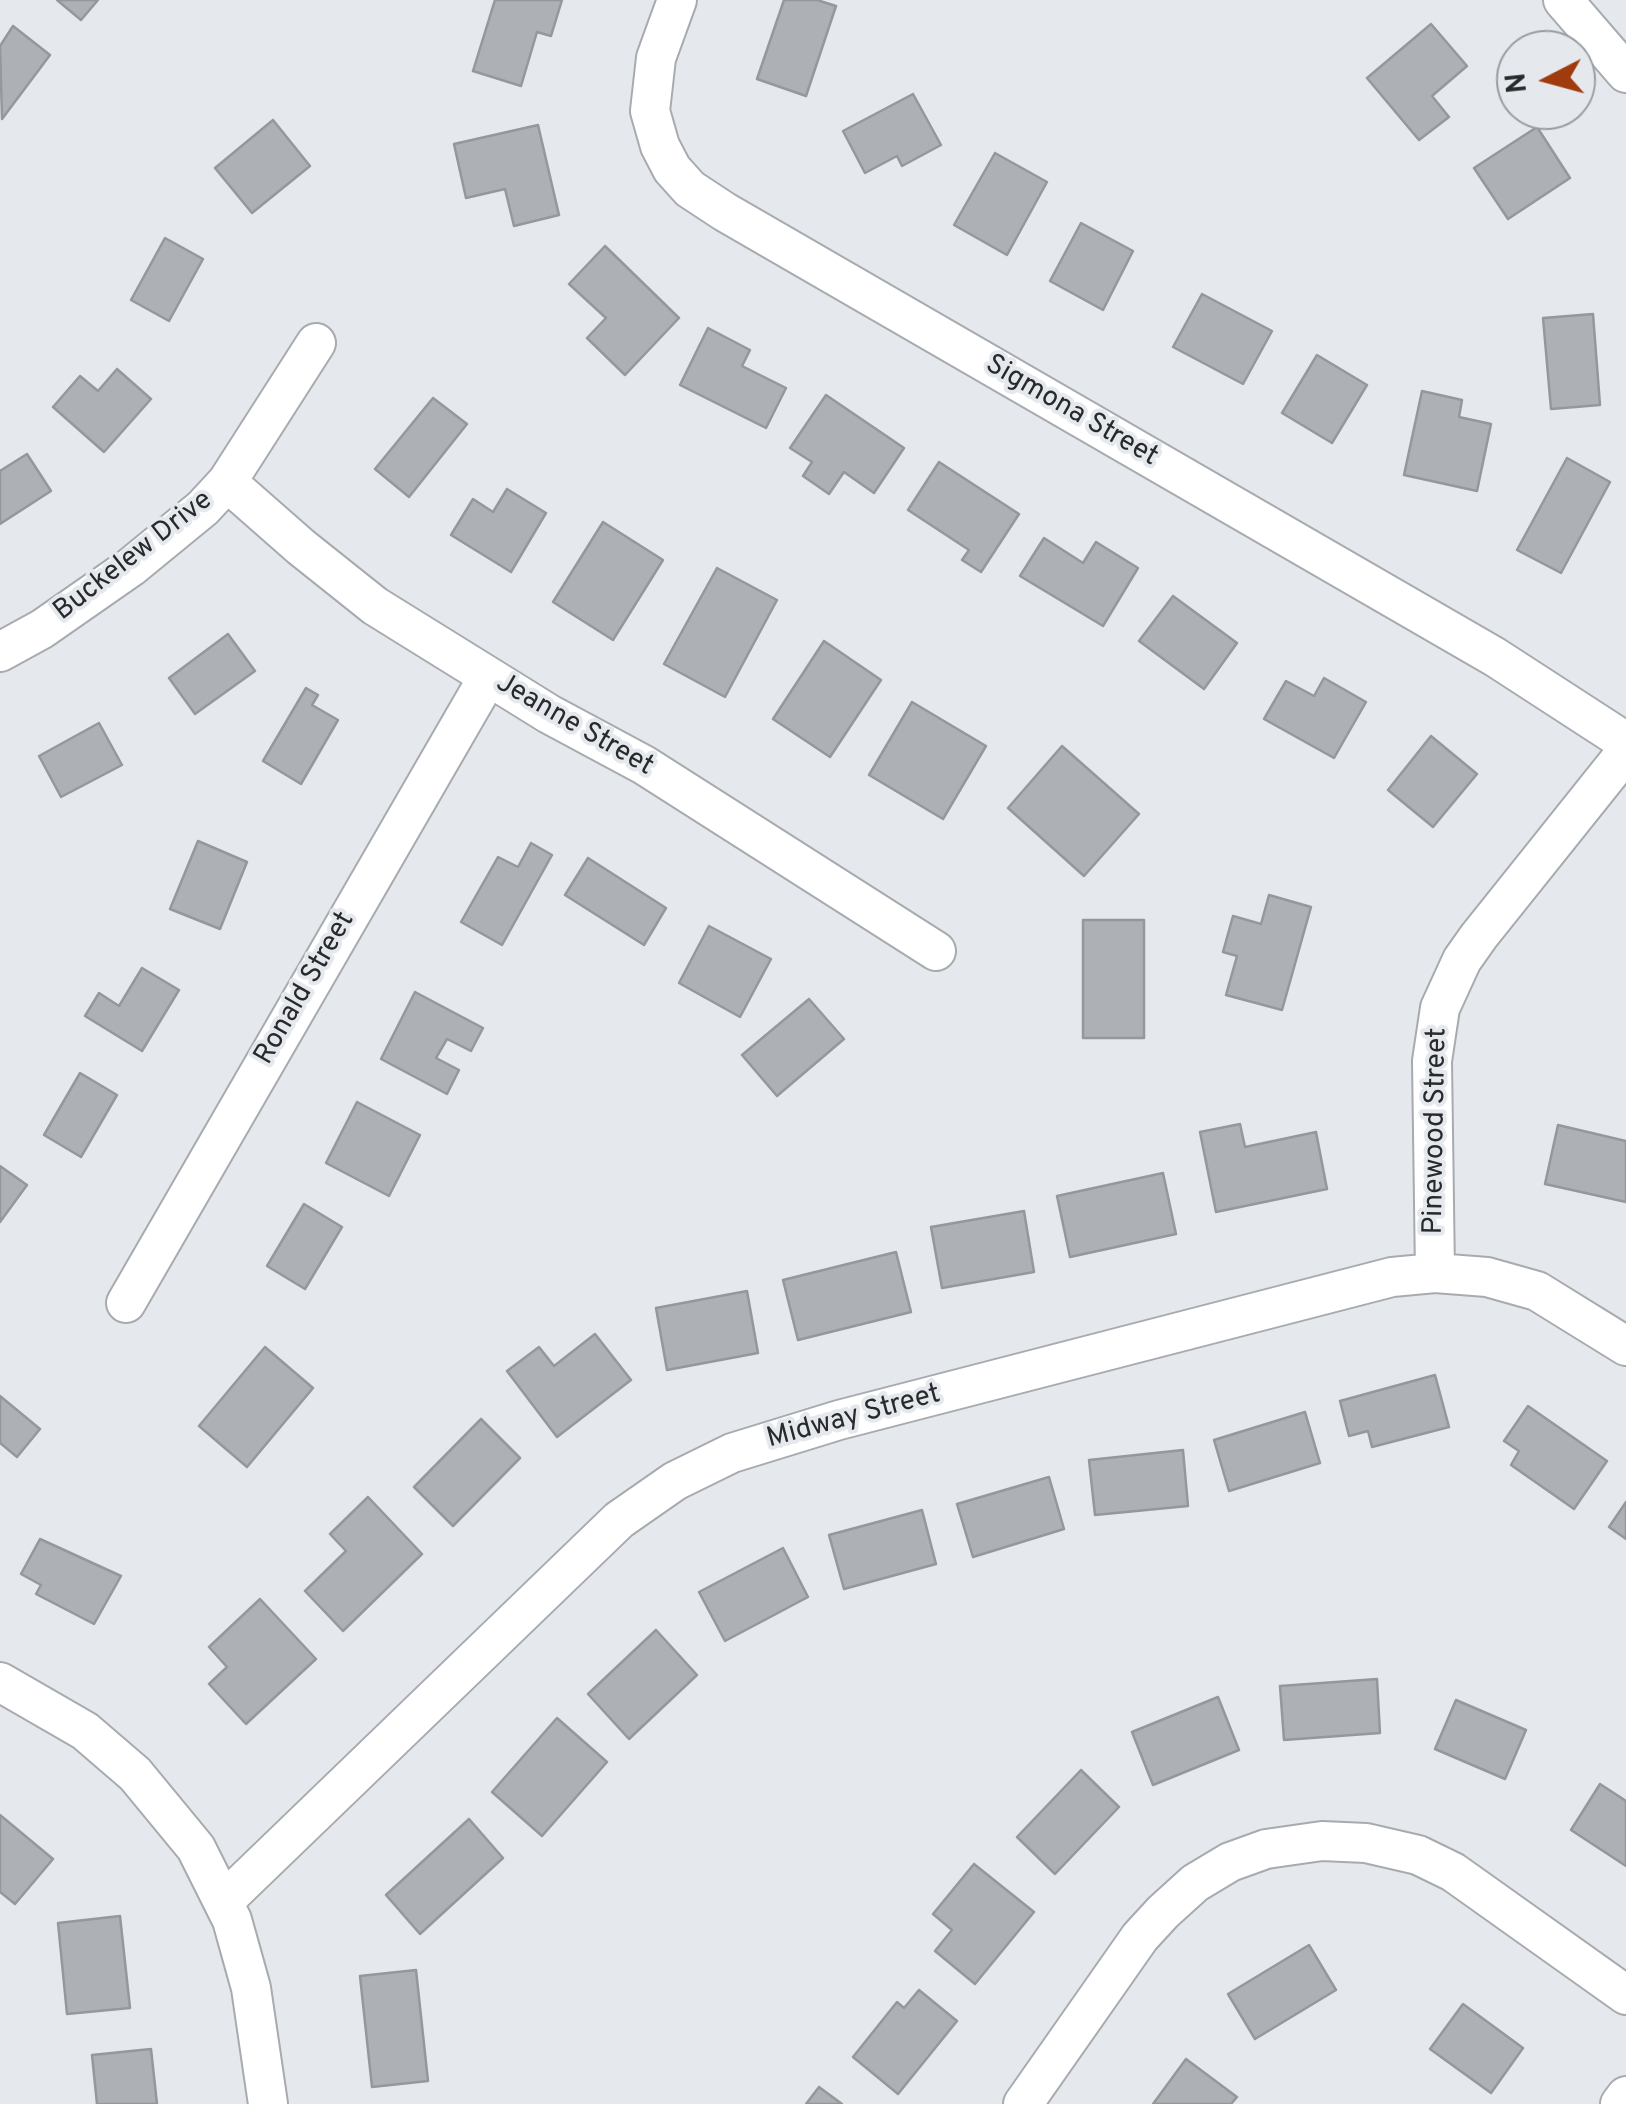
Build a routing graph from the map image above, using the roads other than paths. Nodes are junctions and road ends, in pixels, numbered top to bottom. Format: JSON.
{"nodes":[{"id":1,"x":677,"y":0,"type":"edge"},
{"id":2,"x":1562,"y":0,"type":"edge"},
{"id":3,"x":1626,"y":73,"type":"edge"},
{"id":4,"x":316,"y":342,"type":"dead end"},
{"id":5,"x":227,"y":482,"type":"junction"},
{"id":6,"x":0,"y":652,"type":"edge"},
{"id":7,"x":488,"y":677,"type":"junction"},
{"id":8,"x":1626,"y":742,"type":"edge"},
{"id":9,"x":1626,"y":752,"type":"edge"},
{"id":10,"x":936,"y":951,"type":"dead end"},
{"id":11,"x":1435,"y":1273,"type":"junction"},
{"id":12,"x":126,"y":1303,"type":"dead end"},
{"id":13,"x":1626,"y":1346,"type":"edge"},
{"id":14,"x":0,"y":1682,"type":"edge"},
{"id":15,"x":224,"y":1901,"type":"junction"},
{"id":16,"x":1626,"y":1995,"type":"edge"},
{"id":17,"x":1626,"y":2096,"type":"edge"},
{"id":18,"x":268,"y":2104,"type":"edge"},
{"id":19,"x":1023,"y":2104,"type":"edge"},
{"id":20,"x":1620,"y":2104,"type":"edge"}],
"edges":[{"from":1,"to":8,"type":"street","name":"Sigmona Street"},
{"from":2,"to":3,"type":"street"},
{"from":4,"to":5,"type":"street","name":"Buckelew Drive"},
{"from":5,"to":6,"type":"street","name":"Buckelew Drive"},
{"from":5,"to":7,"type":"street","name":"Jeanne Street"},
{"from":7,"to":10,"type":"street","name":"Jeanne Street"},
{"from":7,"to":12,"type":"street","name":"Ronald Street"},
{"from":9,"to":11,"type":"street","name":"Pinewood Street"},
{"from":11,"to":13,"type":"street","name":"Midway Street"},
{"from":11,"to":15,"type":"street","name":"Midway Street"},
{"from":14,"to":15,"type":"street"},
{"from":15,"to":18,"type":"street"},
{"from":16,"to":19,"type":"street"},
{"from":17,"to":20,"type":"street"}]}
